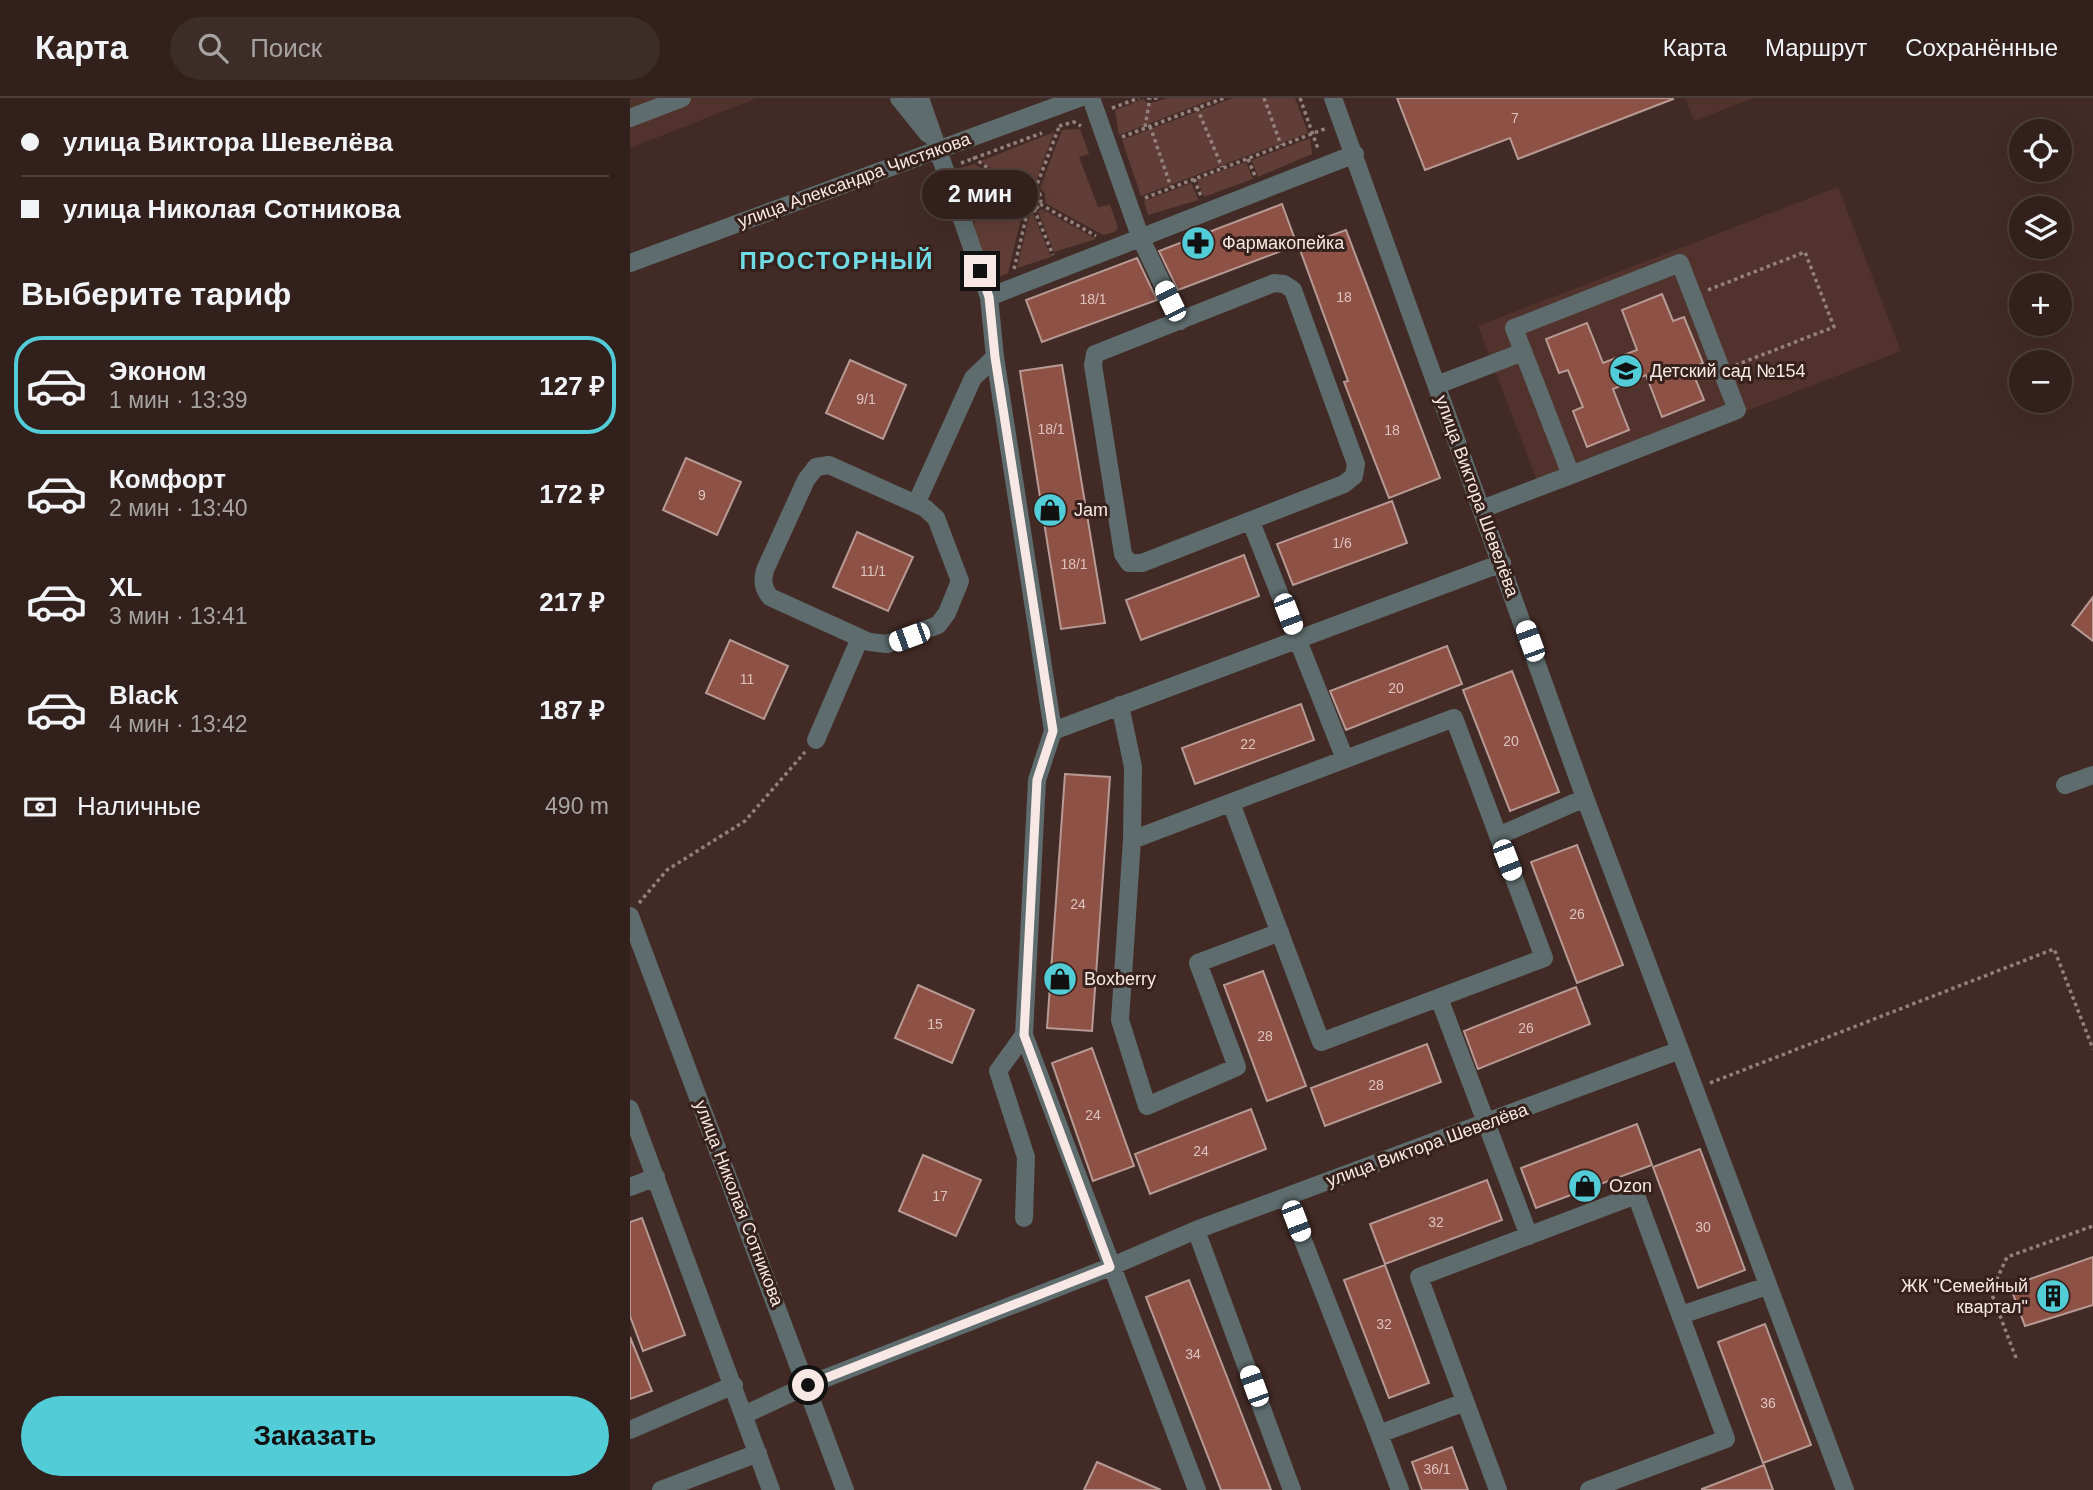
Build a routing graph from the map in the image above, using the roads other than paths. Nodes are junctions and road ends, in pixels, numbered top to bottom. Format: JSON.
{"nodes":[{"id":1,"x":682,"y":98,"type":"edge"},
{"id":2,"x":900,"y":98,"type":"edge"},
{"id":3,"x":920,"y":98,"type":"edge"},
{"id":4,"x":1079,"y":98,"type":"edge"},
{"id":5,"x":1091,"y":98,"type":"edge"},
{"id":6,"x":1333,"y":98,"type":"edge"},
{"id":7,"x":630,"y":118,"type":"edge"},
{"id":8,"x":946,"y":146,"type":"junction"},
{"id":9,"x":1355,"y":154,"type":"junction"},
{"id":10,"x":1141,"y":239,"type":"junction"},
{"id":11,"x":630,"y":263,"type":"edge"},
{"id":12,"x":989,"y":297,"type":"junction"},
{"id":13,"x":1180,"y":321,"type":"junction"},
{"id":14,"x":1523,"y":352,"type":"junction"},
{"id":15,"x":995,"y":357,"type":"junction"},
{"id":16,"x":1437,"y":385,"type":"junction"},
{"id":17,"x":1571,"y":475,"type":"junction"},
{"id":18,"x":916,"y":504,"type":"junction"},
{"id":19,"x":1482,"y":509,"type":"junction"},
{"id":20,"x":1251,"y":522,"type":"junction"},
{"id":21,"x":1502,"y":563,"type":"junction"},
{"id":22,"x":1297,"y":637,"type":"junction"},
{"id":23,"x":860,"y":638,"type":"junction"},
{"id":24,"x":1120,"y":705,"type":"junction"},
{"id":25,"x":1053,"y":731,"type":"junction"},
{"id":26,"x":816,"y":740,"type":"road end"},
{"id":27,"x":1345,"y":760,"type":"junction"},
{"id":28,"x":2093,"y":775,"type":"edge"},
{"id":29,"x":2065,"y":785,"type":"dead end"},
{"id":30,"x":1586,"y":798,"type":"junction"},
{"id":31,"x":1231,"y":803,"type":"junction"},
{"id":32,"x":1498,"y":836,"type":"junction"},
{"id":33,"x":1132,"y":840,"type":"junction"},
{"id":34,"x":634,"y":911,"type":"edge"},
{"id":35,"x":1280,"y":932,"type":"junction"},
{"id":36,"x":1439,"y":998,"type":"junction"},
{"id":37,"x":1024,"y":1035,"type":"junction"},
{"id":38,"x":1680,"y":1050,"type":"junction"},
{"id":39,"x":630,"y":1109,"type":"edge"},
{"id":40,"x":1489,"y":1123,"type":"junction"},
{"id":41,"x":656,"y":1177,"type":"junction"},
{"id":42,"x":630,"y":1186,"type":"edge"},
{"id":43,"x":1286,"y":1197,"type":"junction"},
{"id":44,"x":1024,"y":1218,"type":"dead end"},
{"id":45,"x":1196,"y":1230,"type":"junction"},
{"id":46,"x":1529,"y":1236,"type":"junction"},
{"id":47,"x":1110,"y":1267,"type":"junction"},
{"id":48,"x":1767,"y":1286,"type":"junction"},
{"id":49,"x":1681,"y":1315,"type":"junction"},
{"id":50,"x":734,"y":1385,"type":"junction"},
{"id":51,"x":808,"y":1385,"type":"junction"},
{"id":52,"x":1465,"y":1402,"type":"junction"},
{"id":53,"x":746,"y":1414,"type":"junction"},
{"id":54,"x":630,"y":1430,"type":"edge"},
{"id":55,"x":1379,"y":1434,"type":"junction"},
{"id":56,"x":758,"y":1453,"type":"junction"},
{"id":57,"x":661,"y":1490,"type":"edge"},
{"id":58,"x":771,"y":1490,"type":"edge"},
{"id":59,"x":845,"y":1490,"type":"edge"},
{"id":60,"x":1197,"y":1490,"type":"edge"},
{"id":61,"x":1292,"y":1490,"type":"edge"},
{"id":62,"x":1399,"y":1490,"type":"edge"},
{"id":63,"x":1498,"y":1490,"type":"edge"},
{"id":64,"x":1588,"y":1490,"type":"edge"},
{"id":65,"x":1845,"y":1490,"type":"edge"}],
"edges":[{"from":1,"to":7,"type":"street"},
{"from":2,"to":8,"type":"street"},
{"from":3,"to":8,"type":"street"},
{"from":4,"to":8,"type":"street","name":"улица Александра Чистякова"},
{"from":5,"to":10,"type":"street"},
{"from":6,"to":9,"type":"street","name":"улица Виктора Шевелёва"},
{"from":8,"to":11,"type":"street","name":"улица Александра Чистякова"},
{"from":8,"to":12,"type":"street"},
{"from":9,"to":10,"type":"street"},
{"from":9,"to":16,"type":"street","name":"улица Виктора Шевелёва"},
{"from":10,"to":12,"type":"street"},
{"from":10,"to":13,"type":"street"},
{"from":12,"to":15,"type":"street"},
{"from":13,"to":20,"type":"street"},
{"from":13,"to":20,"type":"street"},
{"from":14,"to":16,"type":"street"},
{"from":14,"to":17,"type":"street"},
{"from":14,"to":17,"type":"street"},
{"from":15,"to":18,"type":"street"},
{"from":15,"to":25,"type":"street"},
{"from":16,"to":19,"type":"street","name":"улица Виктора Шевелёва"},
{"from":17,"to":19,"type":"street"},
{"from":18,"to":23,"type":"street"},
{"from":18,"to":23,"type":"street"},
{"from":19,"to":21,"type":"street","name":"улица Виктора Шевелёва"},
{"from":20,"to":22,"type":"street"},
{"from":21,"to":22,"type":"street"},
{"from":21,"to":30,"type":"street","name":"улица Виктора Шевелёва"},
{"from":22,"to":24,"type":"street"},
{"from":22,"to":27,"type":"street"},
{"from":23,"to":26,"type":"street"},
{"from":24,"to":25,"type":"street"},
{"from":24,"to":33,"type":"street"},
{"from":25,"to":37,"type":"street"},
{"from":27,"to":31,"type":"street"},
{"from":27,"to":32,"type":"street"},
{"from":28,"to":29,"type":"street"},
{"from":30,"to":32,"type":"street"},
{"from":30,"to":38,"type":"street","name":"улица Виктора Шевелёва"},
{"from":31,"to":33,"type":"street"},
{"from":31,"to":35,"type":"street"},
{"from":32,"to":36,"type":"street"},
{"from":33,"to":35,"type":"street"},
{"from":34,"to":51,"type":"street","name":"улица Николая Сотникова"},
{"from":35,"to":36,"type":"street"},
{"from":36,"to":40,"type":"street"},
{"from":37,"to":44,"type":"street"},
{"from":37,"to":47,"type":"street"},
{"from":38,"to":40,"type":"street","name":"улица Виктора Шевелёва"},
{"from":38,"to":48,"type":"street","name":"улица Виктора Шевелёва"},
{"from":39,"to":41,"type":"street"},
{"from":40,"to":43,"type":"street","name":"улица Виктора Шевелёва"},
{"from":40,"to":46,"type":"street"},
{"from":41,"to":42,"type":"street"},
{"from":41,"to":50,"type":"street"},
{"from":43,"to":45,"type":"street","name":"улица Виктора Шевелёва"},
{"from":43,"to":55,"type":"street"},
{"from":45,"to":47,"type":"street","name":"улица Виктора Шевелёва"},
{"from":45,"to":61,"type":"street"},
{"from":46,"to":49,"type":"street"},
{"from":46,"to":52,"type":"street"},
{"from":47,"to":51,"type":"street","name":"улица Виктора Шевелёва"},
{"from":47,"to":60,"type":"street"},
{"from":48,"to":49,"type":"street"},
{"from":48,"to":65,"type":"street","name":"улица Виктора Шевелёва"},
{"from":49,"to":64,"type":"street"},
{"from":50,"to":53,"type":"street"},
{"from":50,"to":54,"type":"street"},
{"from":51,"to":53,"type":"street","name":"улица Виктора Шевелёва"},
{"from":51,"to":59,"type":"street","name":"улица Николая Сотникова"},
{"from":52,"to":55,"type":"street"},
{"from":52,"to":63,"type":"street"},
{"from":53,"to":56,"type":"street"},
{"from":55,"to":62,"type":"street"},
{"from":56,"to":57,"type":"street"},
{"from":56,"to":58,"type":"street"}]}
